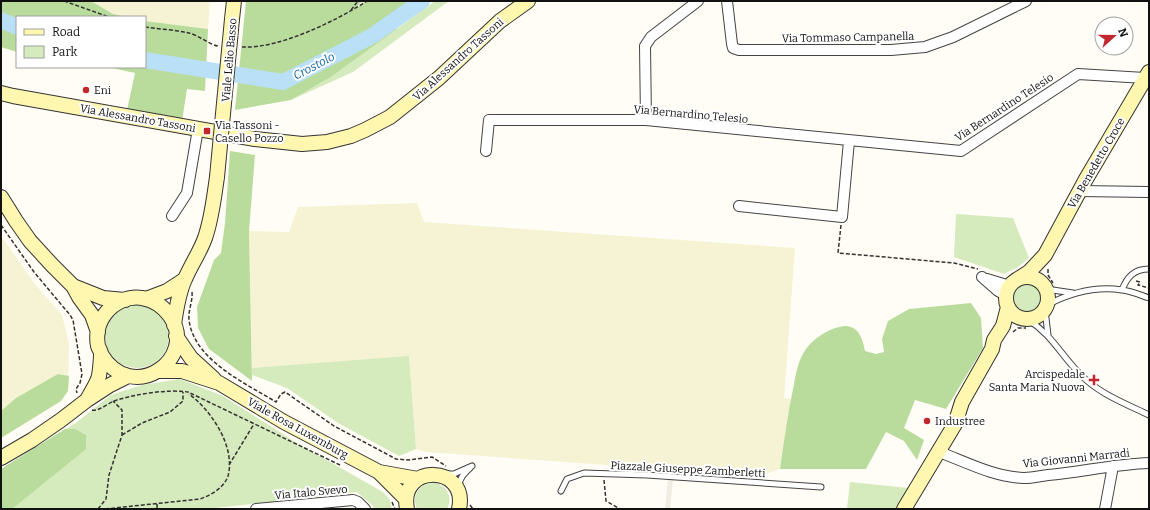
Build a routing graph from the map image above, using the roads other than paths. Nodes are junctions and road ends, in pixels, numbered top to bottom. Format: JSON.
{"nodes":[{"id":1,"x":234,"y":1,"type":"edge"},
{"id":2,"x":528,"y":1,"type":"edge"},
{"id":3,"x":698,"y":1,"type":"edge"},
{"id":4,"x":727,"y":1,"type":"edge"},
{"id":5,"x":1026,"y":1,"type":"edge"},
{"id":6,"x":1147,"y":75,"type":"edge"},
{"id":7,"x":5,"y":96,"type":"edge"},
{"id":8,"x":646,"y":120,"type":"junction"},
{"id":9,"x":198,"y":129,"type":"junction"},
{"id":10,"x":849,"y":141,"type":"junction"},
{"id":11,"x":486,"y":151,"type":"dead end"},
{"id":12,"x":1079,"y":191,"type":"junction"},
{"id":13,"x":1149,"y":192,"type":"edge"},
{"id":14,"x":1,"y":197,"type":"edge"},
{"id":15,"x":739,"y":206,"type":"dead end"},
{"id":16,"x":172,"y":216,"type":"dead end"},
{"id":17,"x":1046,"y":260,"type":"junction"},
{"id":18,"x":1149,"y":269,"type":"edge"},
{"id":19,"x":184,"y":280,"type":"junction"},
{"id":20,"x":73,"y":286,"type":"junction"},
{"id":21,"x":1044,"y":286,"type":"junction"},
{"id":22,"x":1122,"y":290,"type":"junction"},
{"id":23,"x":1011,"y":292,"type":"junction"},
{"id":24,"x":1074,"y":293,"type":"junction"},
{"id":25,"x":1149,"y":298,"type":"edge"},
{"id":26,"x":146,"y":299,"type":"junction"},
{"id":27,"x":124,"y":300,"type":"junction"},
{"id":28,"x":1046,"y":307,"type":"junction"},
{"id":29,"x":1023,"y":318,"type":"junction"},
{"id":30,"x":175,"y":330,"type":"junction"},
{"id":31,"x":98,"y":332,"type":"junction"},
{"id":32,"x":1048,"y":335,"type":"junction"},
{"id":33,"x":992,"y":349,"type":"junction"},
{"id":34,"x":101,"y":354,"type":"junction"},
{"id":35,"x":157,"y":372,"type":"junction"},
{"id":36,"x":128,"y":376,"type":"junction"},
{"id":37,"x":219,"y":383,"type":"junction"},
{"id":38,"x":85,"y":401,"type":"junction"},
{"id":39,"x":1149,"y":415,"type":"edge"},
{"id":40,"x":939,"y":450,"type":"junction"},
{"id":41,"x":1,"y":458,"type":"edge"},
{"id":42,"x":1149,"y":463,"type":"edge"},
{"id":43,"x":1113,"y":466,"type":"junction"},
{"id":44,"x":379,"y":472,"type":"junction"},
{"id":45,"x":438,"y":474,"type":"junction"},
{"id":46,"x":418,"y":479,"type":"junction"},
{"id":47,"x":821,"y":487,"type":"dead end"},
{"id":48,"x":561,"y":491,"type":"dead end"},
{"id":49,"x":463,"y":503,"type":"edge"},
{"id":50,"x":406,"y":504,"type":"edge"},
{"id":51,"x":256,"y":509,"type":"edge"},
{"id":52,"x":365,"y":509,"type":"edge"},
{"id":53,"x":904,"y":509,"type":"edge"},
{"id":54,"x":1105,"y":509,"type":"edge"}],
"edges":[{"from":1,"to":19,"type":"street","name":"Viale Lelio Basso","bridge":true},
{"from":2,"to":9,"type":"street","name":"Via Alessandro Tassoni"},
{"from":3,"to":8,"type":"street"},
{"from":4,"to":5,"type":"street","name":"Via Tommaso Campanella"},
{"from":6,"to":10,"type":"street","name":"Via Bernardino Telesio"},
{"from":6,"to":12,"type":"street","name":"Via Benedetto Croce"},
{"from":7,"to":9,"type":"street","name":"Via Alessandro Tassoni"},
{"from":8,"to":10,"type":"street","name":"Via Bernardino Telesio"},
{"from":8,"to":11,"type":"street","name":"Via Bernardino Telesio"},
{"from":9,"to":16,"type":"street"},
{"from":10,"to":15,"type":"street"},
{"from":12,"to":13,"type":"street"},
{"from":12,"to":17,"type":"street","name":"Via Benedetto Croce"},
{"from":14,"to":20,"type":"street"},
{"from":17,"to":21,"type":"street","name":"Via Benedetto Croce"},
{"from":17,"to":23,"type":"street","name":"Via Benedetto Croce"},
{"from":18,"to":22,"type":"lane"},
{"from":19,"to":26,"type":"street","name":"Viale Lelio Basso"},
{"from":19,"to":30,"type":"street","name":"Viale Lelio Basso"},
{"from":20,"to":27,"type":"street"},
{"from":20,"to":31,"type":"street"},
{"from":21,"to":23,"type":"street"},
{"from":21,"to":24,"type":"lane"},
{"from":21,"to":28,"type":"street","name":"Via Benedetto Croce"},
{"from":22,"to":24,"type":"lane"},
{"from":22,"to":25,"type":"lane"},
{"from":23,"to":29,"type":"street"},
{"from":23,"to":33,"type":"street"},
{"from":24,"to":28,"type":"lane"},
{"from":26,"to":27,"type":"street"},
{"from":26,"to":30,"type":"street"},
{"from":27,"to":31,"type":"street"},
{"from":28,"to":29,"type":"street"},
{"from":28,"to":32,"type":"lane"},
{"from":29,"to":32,"type":"lane"},
{"from":29,"to":33,"type":"street"},
{"from":30,"to":35,"type":"street"},
{"from":30,"to":37,"type":"street","name":"Viale Rosa Luxemburg"},
{"from":31,"to":34,"type":"street"},
{"from":32,"to":39,"type":"lane"},
{"from":33,"to":40,"type":"street"},
{"from":34,"to":36,"type":"street"},
{"from":34,"to":38,"type":"street"},
{"from":35,"to":36,"type":"street"},
{"from":35,"to":37,"type":"street","name":"Viale Rosa Luxemburg"},
{"from":36,"to":38,"type":"street"},
{"from":37,"to":44,"type":"street","name":"Viale Rosa Luxemburg"},
{"from":38,"to":41,"type":"street"},
{"from":40,"to":43,"type":"street","name":"Via Giovanni Marradi"},
{"from":40,"to":53,"type":"street"},
{"from":42,"to":43,"type":"street","name":"Via Giovanni Marradi"},
{"from":43,"to":54,"type":"street"},
{"from":44,"to":46,"type":"street","name":"Viale Rosa Luxemburg"},
{"from":44,"to":50,"type":"street","name":"Viale Rosa Luxemburg"},
{"from":45,"to":46,"type":"street","name":"Viale Rosa Luxemburg"},
{"from":45,"to":49,"type":"street"},
{"from":45,"to":49,"type":"lane"},
{"from":46,"to":50,"type":"street","name":"Viale Rosa Luxemburg"},
{"from":47,"to":48,"type":"lane","name":"Piazzale Giuseppe Zamberletti"},
{"from":51,"to":52,"type":"street","name":"Via Italo Svevo"}]}
